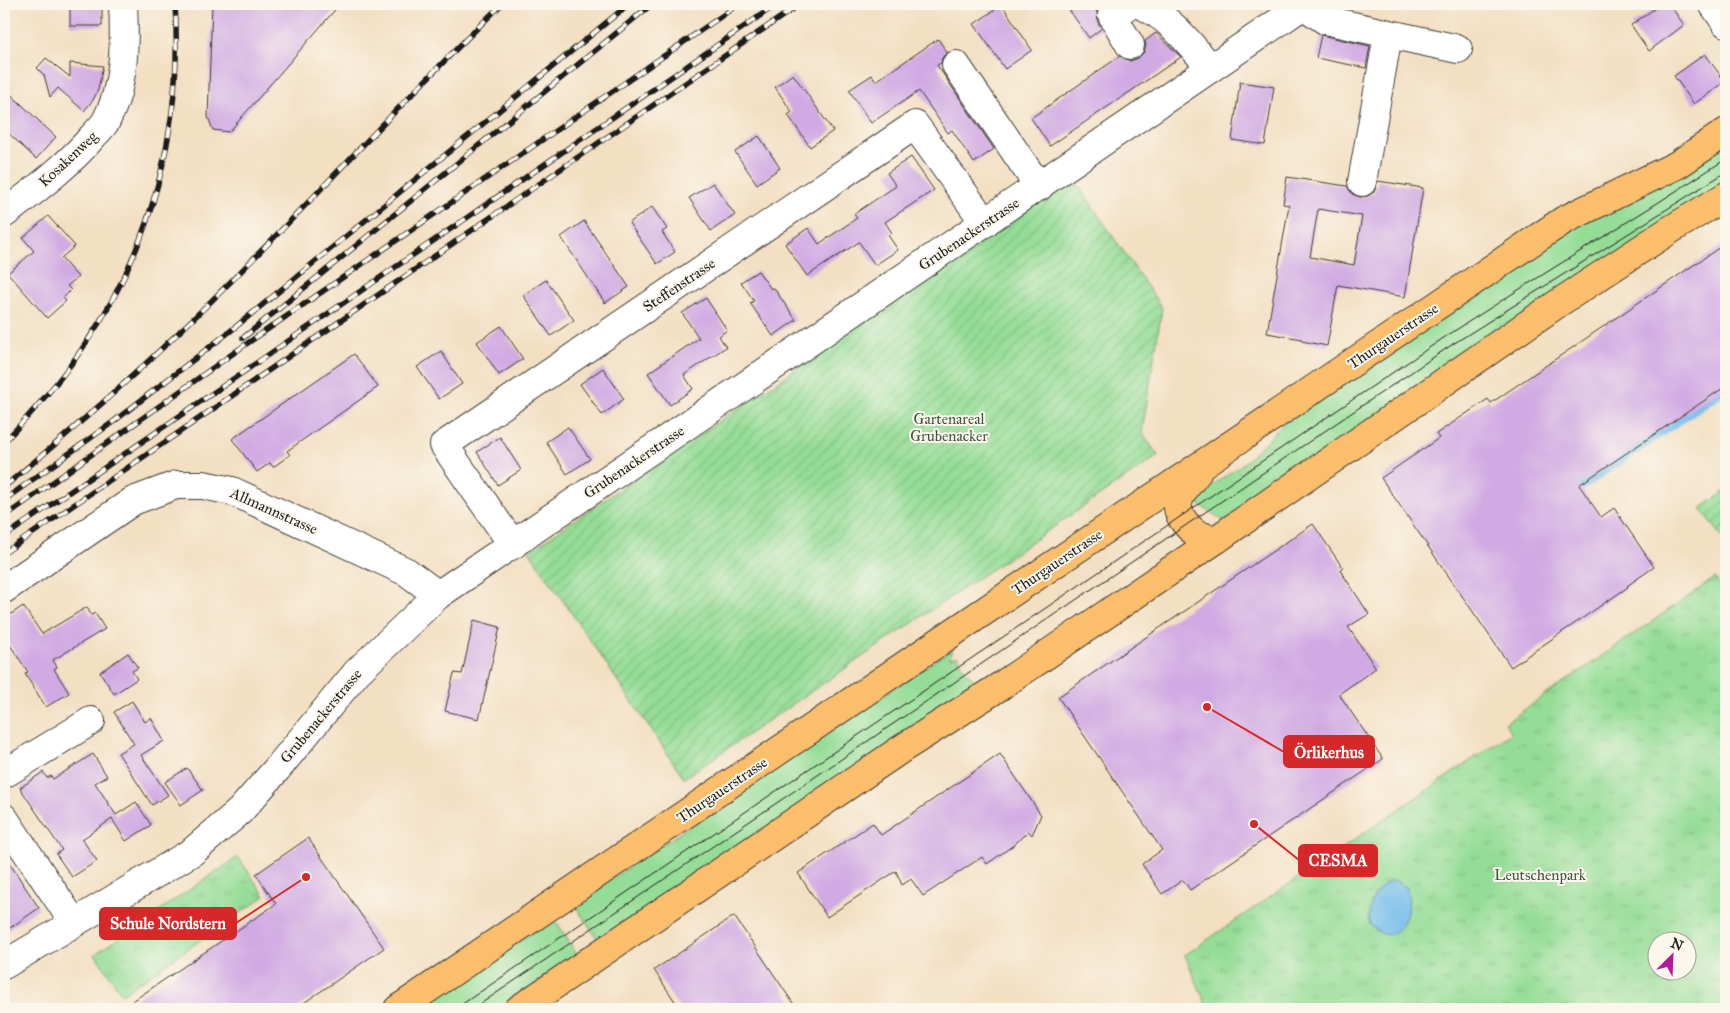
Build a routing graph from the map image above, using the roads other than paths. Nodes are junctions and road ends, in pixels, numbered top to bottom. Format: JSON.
{"nodes":[{"id":1,"x":123,"y":4,"type":"edge"},
{"id":2,"x":1131,"y":4,"type":"edge"},
{"id":3,"x":1139,"y":4,"type":"edge"},
{"id":4,"x":1304,"y":4,"type":"edge"},
{"id":5,"x":1713,"y":4,"type":"edge"},
{"id":6,"x":1726,"y":22,"type":"edge"},
{"id":7,"x":1388,"y":35,"type":"junction"},
{"id":8,"x":1130,"y":45,"type":"dead end"},
{"id":9,"x":1458,"y":50,"type":"dead end"},
{"id":10,"x":956,"y":65,"type":"dead end"},
{"id":11,"x":1210,"y":67,"type":"junction"},
{"id":12,"x":1726,"y":132,"type":"edge"},
{"id":13,"x":1362,"y":182,"type":"dead end"},
{"id":14,"x":1039,"y":186,"type":"junction"},
{"id":15,"x":1726,"y":196,"type":"edge"},
{"id":16,"x":4,"y":214,"type":"edge"},
{"id":17,"x":985,"y":223,"type":"junction"},
{"id":18,"x":1202,"y":465,"type":"junction"},
{"id":19,"x":1217,"y":539,"type":"junction"},
{"id":20,"x":513,"y":545,"type":"junction"},
{"id":21,"x":4,"y":589,"type":"edge"},
{"id":22,"x":438,"y":595,"type":"junction"},
{"id":23,"x":91,"y":721,"type":"dead end"},
{"id":24,"x":4,"y":774,"type":"edge"},
{"id":25,"x":4,"y":818,"type":"edge"},
{"id":26,"x":74,"y":923,"type":"junction"},
{"id":27,"x":4,"y":965,"type":"edge"},
{"id":28,"x":398,"y":1009,"type":"edge"},
{"id":29,"x":519,"y":1009,"type":"edge"}],
"edges":[{"from":1,"to":16,"type":"street","name":"Kosakenweg"},
{"from":2,"to":8,"type":"street"},
{"from":3,"to":11,"type":"street"},
{"from":4,"to":7,"type":"street"},
{"from":4,"to":11,"type":"street","name":"Grubenackerstrasse"},
{"from":5,"to":6,"type":"street"},
{"from":7,"to":9,"type":"street"},
{"from":7,"to":13,"type":"street"},
{"from":10,"to":14,"type":"street"},
{"from":11,"to":14,"type":"street","name":"Grubenackerstrasse"},
{"from":12,"to":18,"type":"main road","name":"Thurgauerstrasse"},
{"from":14,"to":17,"type":"street","name":"Grubenackerstrasse"},
{"from":15,"to":19,"type":"main road"},
{"from":17,"to":20,"type":"street","name":"Grubenackerstrasse"},
{"from":17,"to":20,"type":"street","name":"Steffenstrasse"},
{"from":18,"to":19,"type":"main road"},
{"from":18,"to":28,"type":"main road","name":"Thurgauerstrasse"},
{"from":19,"to":29,"type":"main road"},
{"from":20,"to":22,"type":"street","name":"Grubenackerstrasse"},
{"from":21,"to":22,"type":"street","name":"Allmannstrasse"},
{"from":22,"to":26,"type":"street","name":"Grubenackerstrasse"},
{"from":23,"to":24,"type":"street"},
{"from":25,"to":26,"type":"street"},
{"from":26,"to":27,"type":"street","name":"Grubenackerstrasse"}]}
